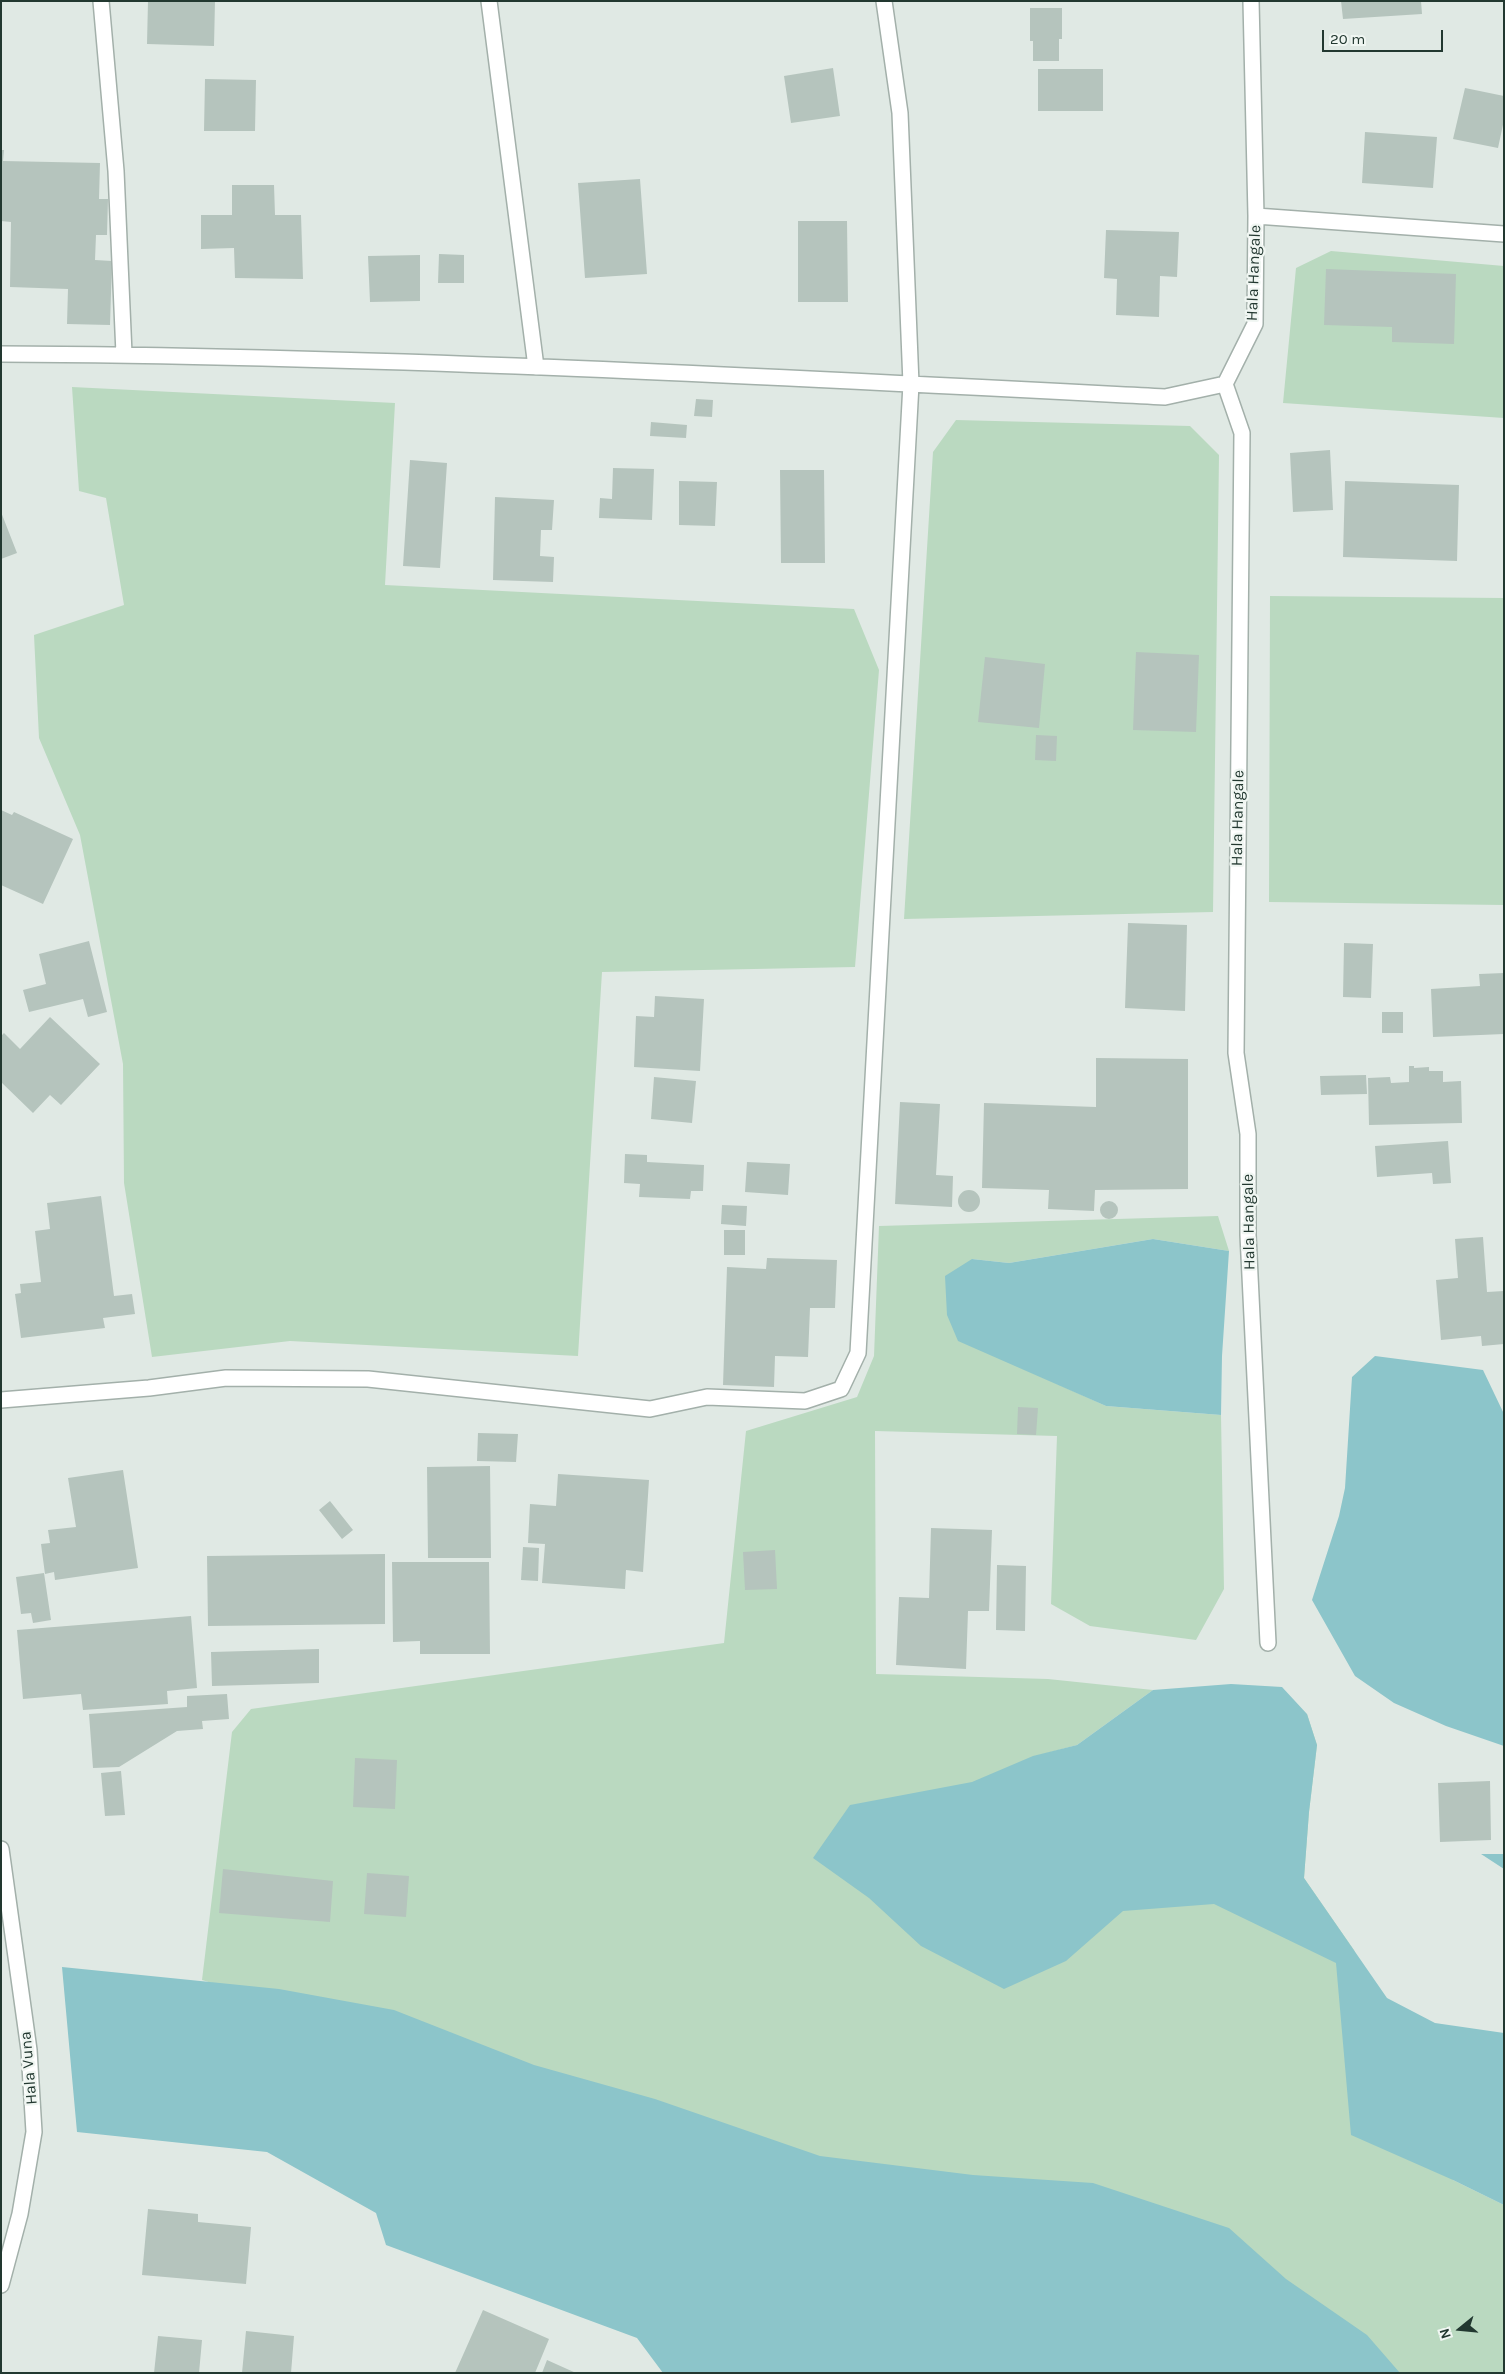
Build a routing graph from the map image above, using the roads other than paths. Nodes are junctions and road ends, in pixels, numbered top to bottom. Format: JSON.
{"nodes":[{"id":1,"x":101,"y":1,"type":"edge"},
{"id":2,"x":489,"y":1,"type":"edge"},
{"id":3,"x":884,"y":1,"type":"edge"},
{"id":4,"x":1251,"y":1,"type":"edge"},
{"id":5,"x":1256,"y":216,"type":"junction"},
{"id":6,"x":1504,"y":234,"type":"edge"},
{"id":7,"x":1,"y":354,"type":"edge"},
{"id":8,"x":124,"y":354,"type":"junction"},
{"id":9,"x":536,"y":367,"type":"junction"},
{"id":10,"x":911,"y":384,"type":"junction"},
{"id":11,"x":1225,"y":384,"type":"junction"},
{"id":12,"x":1,"y":1400,"type":"edge"},
{"id":13,"x":1268,"y":1643,"type":"dead end"},
{"id":14,"x":1,"y":1849,"type":"edge"},
{"id":15,"x":1,"y":2285,"type":"edge"}],
"edges":[{"from":1,"to":8,"type":"street"},
{"from":2,"to":9,"type":"street"},
{"from":3,"to":10,"type":"street"},
{"from":4,"to":5,"type":"street","name":"Hala Hangale"},
{"from":5,"to":6,"type":"street"},
{"from":5,"to":11,"type":"street","name":"Hala Hangale"},
{"from":7,"to":8,"type":"street"},
{"from":8,"to":9,"type":"street"},
{"from":9,"to":10,"type":"street"},
{"from":10,"to":11,"type":"street"},
{"from":10,"to":12,"type":"street"},
{"from":11,"to":13,"type":"street","name":"Hala Hangale"},
{"from":14,"to":15,"type":"street","name":"Hala Vuna"}]}
